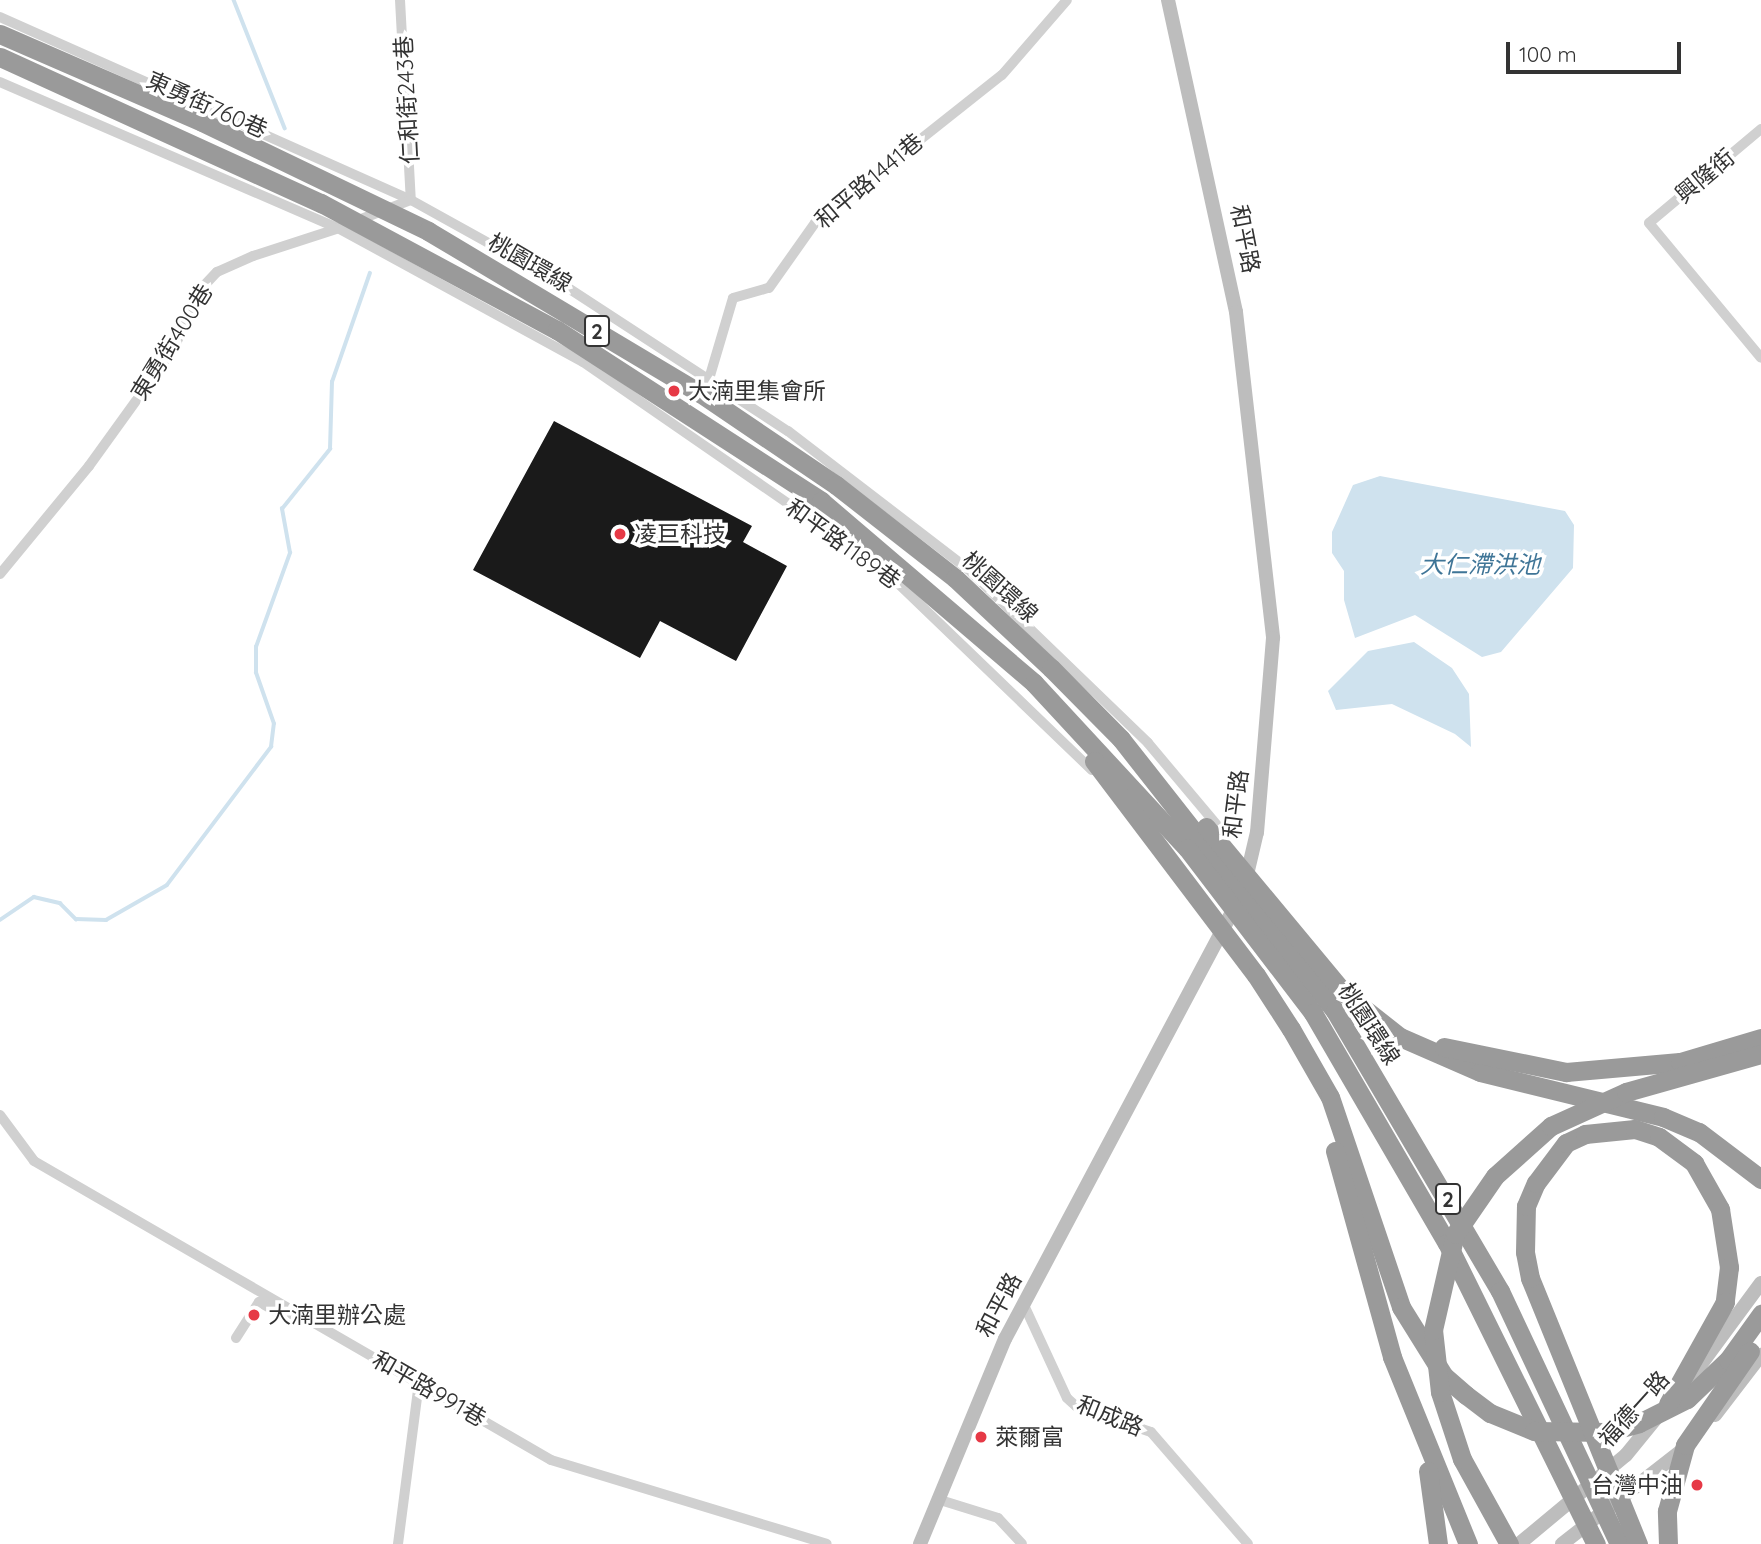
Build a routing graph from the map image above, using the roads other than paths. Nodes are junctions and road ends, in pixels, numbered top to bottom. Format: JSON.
{"nodes":[{"id":1,"x":400,"y":0,"type":"edge"},
{"id":2,"x":1066,"y":0,"type":"edge"},
{"id":3,"x":1168,"y":0,"type":"edge"},
{"id":4,"x":0,"y":17,"type":"edge"},
{"id":5,"x":0,"y":34,"type":"edge"},
{"id":6,"x":0,"y":57,"type":"edge"},
{"id":7,"x":0,"y":82,"type":"edge"},
{"id":8,"x":1761,"y":129,"type":"edge"},
{"id":9,"x":411,"y":200,"type":"junction"},
{"id":10,"x":338,"y":228,"type":"junction"},
{"id":11,"x":559,"y":282,"type":"junction"},
{"id":12,"x":537,"y":338,"type":"junction"},
{"id":13,"x":1761,"y":358,"type":"edge"},
{"id":14,"x":709,"y":379,"type":"junction"},
{"id":15,"x":0,"y":574,"type":"edge"},
{"id":16,"x":1034,"y":683,"type":"junction"},
{"id":17,"x":1121,"y":739,"type":"junction"},
{"id":18,"x":1252,"y":867,"type":"junction"},
{"id":19,"x":1226,"y":930,"type":"junction"},
{"id":20,"x":1301,"y":935,"type":"junction"},
{"id":21,"x":1279,"y":953,"type":"junction"},
{"id":22,"x":1290,"y":1028,"type":"junction"},
{"id":23,"x":1761,"y":1038,"type":"edge"},
{"id":24,"x":1761,"y":1055,"type":"edge"},
{"id":25,"x":0,"y":1115,"type":"edge"},
{"id":26,"x":1761,"y":1180,"type":"edge"},
{"id":27,"x":1761,"y":1283,"type":"edge"},
{"id":28,"x":1024,"y":1305,"type":"junction"},
{"id":29,"x":1761,"y":1314,"type":"edge"},
{"id":30,"x":286,"y":1318,"type":"dead end"},
{"id":31,"x":1761,"y":1335,"type":"edge"},
{"id":32,"x":236,"y":1338,"type":"dead end"},
{"id":33,"x":1761,"y":1355,"type":"edge"},
{"id":34,"x":419,"y":1384,"type":"junction"},
{"id":35,"x":1668,"y":1404,"type":"junction"},
{"id":36,"x":1413,"y":1412,"type":"junction"},
{"id":37,"x":937,"y":1499,"type":"junction"},
{"id":38,"x":1617,"y":1538,"type":"edge"},
{"id":39,"x":398,"y":1544,"type":"edge"},
{"id":40,"x":827,"y":1544,"type":"edge"},
{"id":41,"x":920,"y":1544,"type":"edge"},
{"id":42,"x":1023,"y":1544,"type":"edge"},
{"id":43,"x":1248,"y":1544,"type":"edge"},
{"id":44,"x":1438,"y":1544,"type":"edge"},
{"id":45,"x":1468,"y":1544,"type":"edge"},
{"id":46,"x":1509,"y":1544,"type":"edge"},
{"id":47,"x":1519,"y":1544,"type":"edge"},
{"id":48,"x":1562,"y":1544,"type":"edge"},
{"id":49,"x":1596,"y":1544,"type":"edge"},
{"id":50,"x":1638,"y":1544,"type":"edge"},
{"id":51,"x":1668,"y":1544,"type":"edge"}],
"edges":[{"from":1,"to":9,"type":"street","name":"仁和街243巷"},
{"from":2,"to":14,"type":"street","name":"和平路1441巷"},
{"from":3,"to":18,"type":"street","name":"和平路"},
{"from":4,"to":9,"type":"street","name":"東勇街760巷"},
{"from":5,"to":17,"type":"highway","name":"桃園環線","number":"2"},
{"from":6,"to":16,"type":"highway","name":"桃園環線","number":"2"},
{"from":7,"to":10,"type":"street","name":"和平路1189巷"},
{"from":8,"to":13,"type":"street","name":"興隆街"},
{"from":9,"to":10,"type":"street","name":"東勇街400巷"},
{"from":9,"to":11,"type":"street"},
{"from":10,"to":12,"type":"street","name":"和平路1189巷"},
{"from":10,"to":15,"type":"street","name":"東勇街400巷"},
{"from":11,"to":12,"type":"street"},
{"from":11,"to":14,"type":"street"},
{"from":12,"to":19,"type":"street","name":"和平路1189巷"},
{"from":14,"to":18,"type":"street"},
{"from":16,"to":21,"type":"highway","name":"桃園環線","number":"2"},
{"from":16,"to":22,"type":"highway"},
{"from":17,"to":20,"type":"highway"},
{"from":17,"to":21,"type":"highway","name":"桃園環線","number":"2"},
{"from":18,"to":19,"type":"street","name":"和平路"},
{"from":19,"to":28,"type":"street","name":"和平路"},
{"from":20,"to":23,"type":"highway"},
{"from":20,"to":26,"type":"highway"},
{"from":21,"to":38,"type":"highway","name":"桃園環線","number":"2"},
{"from":21,"to":49,"type":"highway","name":"桃園環線","number":"2"},
{"from":22,"to":29,"type":"highway"},
{"from":22,"to":36,"type":"highway"},
{"from":24,"to":46,"type":"highway"},
{"from":25,"to":34,"type":"street","name":"和平路991巷"},
{"from":27,"to":35,"type":"street","name":"福德一路"},
{"from":28,"to":37,"type":"street","name":"和平路"},
{"from":28,"to":43,"type":"street","name":"和成路"},
{"from":30,"to":32,"type":"street"},
{"from":31,"to":51,"type":"highway"},
{"from":33,"to":48,"type":"street"},
{"from":34,"to":39,"type":"street"},
{"from":34,"to":40,"type":"street","name":"和平路991巷"},
{"from":35,"to":47,"type":"street","name":"福德一路"},
{"from":35,"to":50,"type":"highway"},
{"from":36,"to":44,"type":"highway"},
{"from":36,"to":45,"type":"highway"},
{"from":37,"to":41,"type":"street","name":"和平路"},
{"from":37,"to":42,"type":"street"}]}
